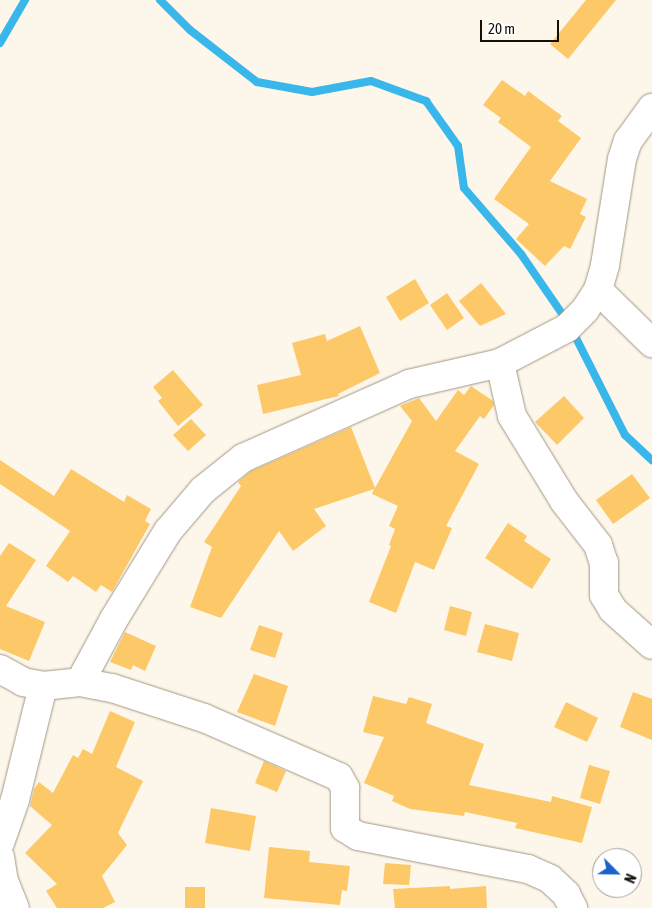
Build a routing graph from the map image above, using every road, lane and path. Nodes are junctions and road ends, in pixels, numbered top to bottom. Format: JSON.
{"nodes":[{"id":1,"x":652,"y":108,"type":"edge"},
{"id":2,"x":598,"y":290,"type":"junction"},
{"id":3,"x":652,"y":343,"type":"edge"},
{"id":4,"x":500,"y":363,"type":"junction"},
{"id":5,"x":652,"y":646,"type":"edge"},
{"id":6,"x":0,"y":669,"type":"edge"},
{"id":7,"x":80,"y":682,"type":"junction"},
{"id":8,"x":43,"y":686,"type":"junction"},
{"id":9,"x":0,"y":843,"type":"edge"},
{"id":10,"x":0,"y":857,"type":"edge"},
{"id":11,"x":15,"y":908,"type":"edge"},
{"id":12,"x":573,"y":908,"type":"edge"}],
"edges":[{"from":1,"to":2,"type":"street"},
{"from":2,"to":3,"type":"street"},
{"from":2,"to":4,"type":"street"},
{"from":4,"to":5,"type":"street"},
{"from":4,"to":7,"type":"street"},
{"from":6,"to":8,"type":"street"},
{"from":7,"to":8,"type":"street"},
{"from":7,"to":12,"type":"street"},
{"from":8,"to":9,"type":"street"},
{"from":10,"to":11,"type":"street"}]}
